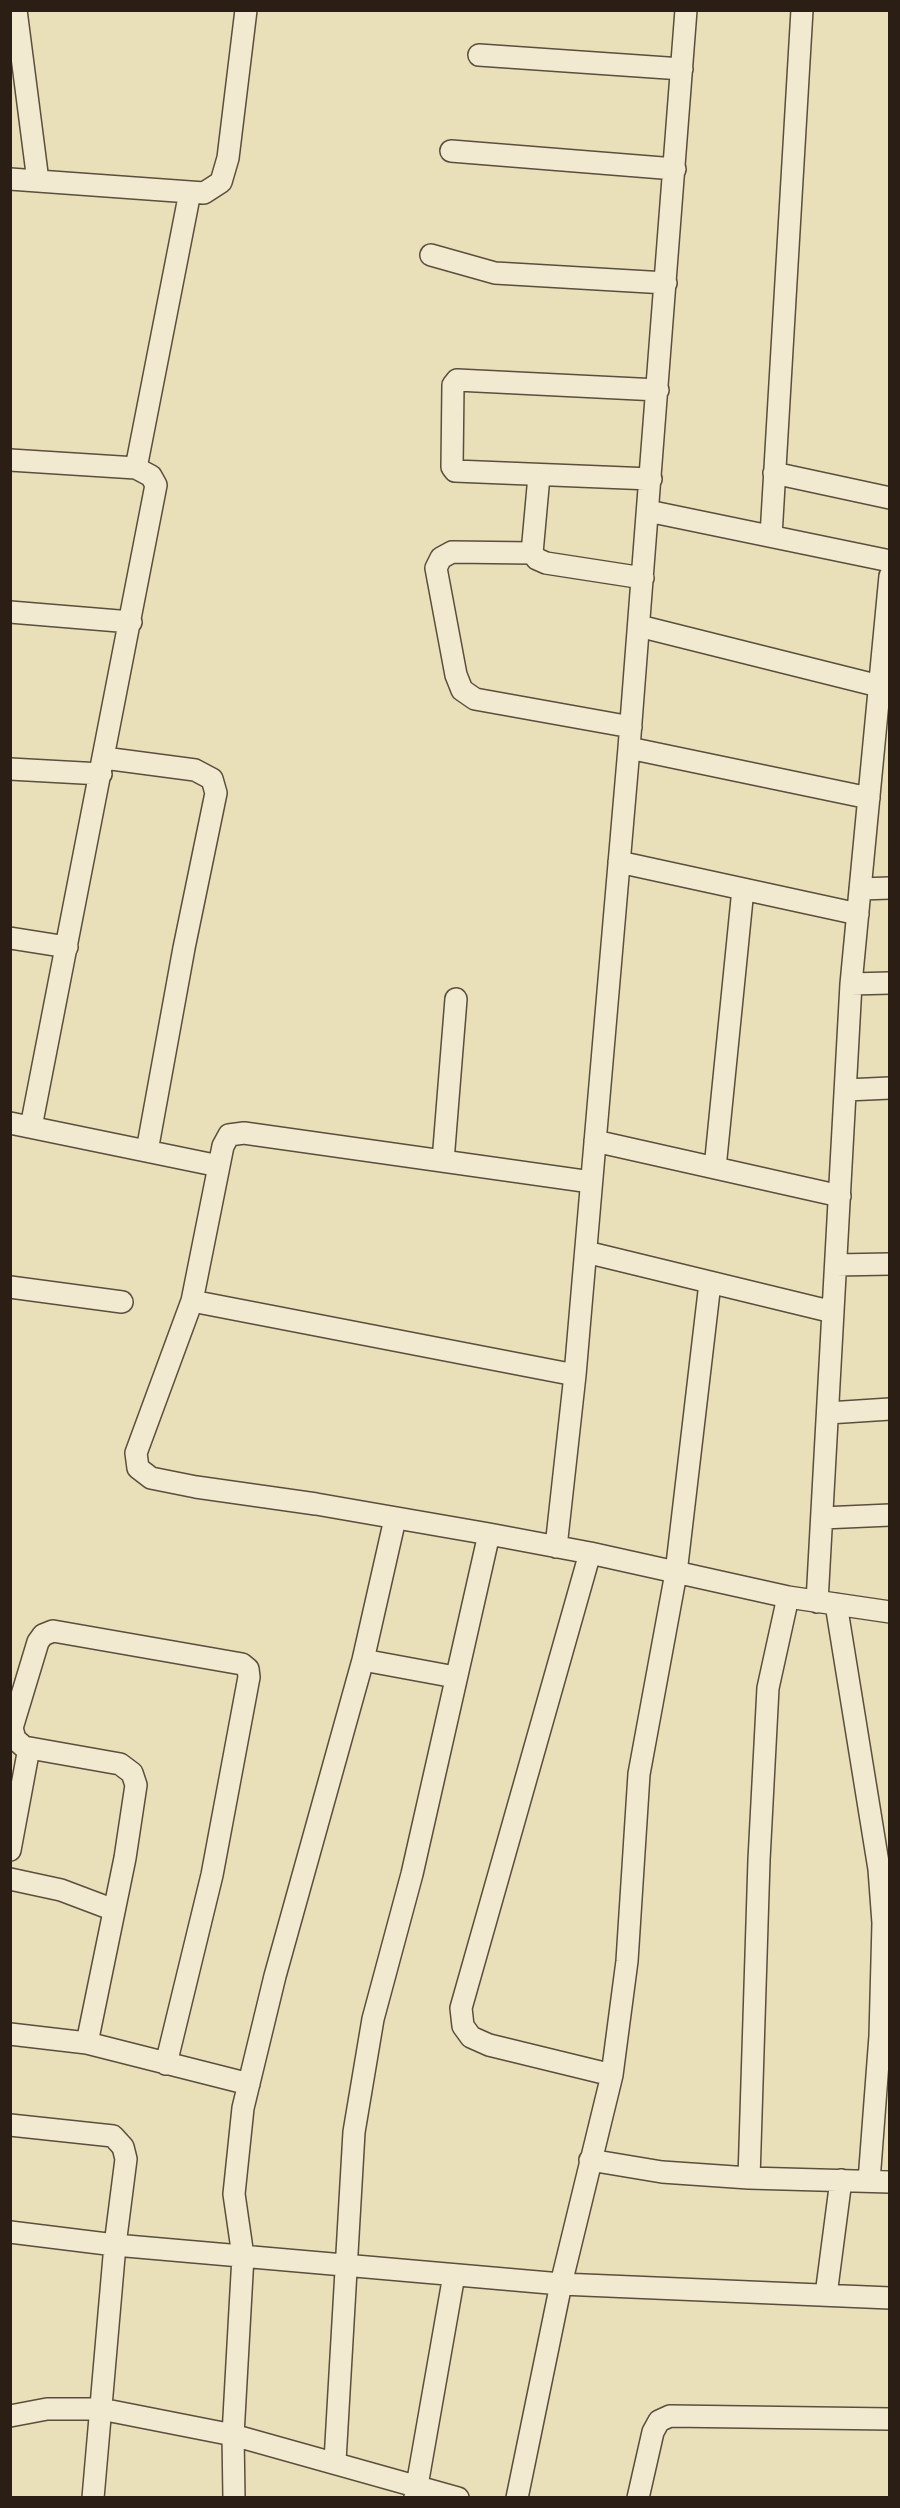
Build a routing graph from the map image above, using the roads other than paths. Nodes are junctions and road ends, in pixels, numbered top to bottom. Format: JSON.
{"nodes":[{"id":1,"x":16,"y":10,"type":"edge"},
{"id":2,"x":246,"y":10,"type":"edge"},
{"id":3,"x":686,"y":10,"type":"edge"},
{"id":4,"x":802,"y":10,"type":"edge"},
{"id":5,"x":479,"y":55,"type":"dead end"},
{"id":6,"x":682,"y":69,"type":"junction"},
{"id":7,"x":451,"y":151,"type":"dead end"},
{"id":8,"x":675,"y":169,"type":"junction"},
{"id":9,"x":10,"y":179,"type":"edge"},
{"id":10,"x":38,"y":181,"type":"junction"},
{"id":11,"x":190,"y":192,"type":"junction"},
{"id":12,"x":431,"y":255,"type":"dead end"},
{"id":13,"x":666,"y":283,"type":"junction"},
{"id":14,"x":658,"y":390,"type":"junction"},
{"id":15,"x":10,"y":460,"type":"edge"},
{"id":16,"x":136,"y":468,"type":"junction"},
{"id":17,"x":774,"y":472,"type":"junction"},
{"id":18,"x":539,"y":476,"type":"junction"},
{"id":19,"x":651,"y":479,"type":"junction"},
{"id":20,"x":890,"y":498,"type":"edge"},
{"id":21,"x":648,"y":511,"type":"junction"},
{"id":22,"x":771,"y":536,"type":"junction"},
{"id":23,"x":532,"y":553,"type":"junction"},
{"id":24,"x":890,"y":561,"type":"edge"},
{"id":25,"x":890,"y":576,"type":"edge"},
{"id":26,"x":643,"y":578,"type":"junction"},
{"id":27,"x":10,"y":612,"type":"edge"},
{"id":28,"x":131,"y":622,"type":"junction"},
{"id":29,"x":639,"y":626,"type":"junction"},
{"id":30,"x":879,"y":686,"type":"junction"},
{"id":31,"x":630,"y":738,"type":"junction"},
{"id":32,"x":881,"y":756,"type":"edge"},
{"id":33,"x":102,"y":766,"type":"junction"},
{"id":34,"x":10,"y":769,"type":"edge"},
{"id":35,"x":868,"y":798,"type":"junction"},
{"id":36,"x":619,"y":862,"type":"junction"},
{"id":37,"x":890,"y":888,"type":"edge"},
{"id":38,"x":743,"y":889,"type":"junction"},
{"id":39,"x":860,"y":889,"type":"junction"},
{"id":40,"x":858,"y":914,"type":"junction"},
{"id":41,"x":10,"y":938,"type":"edge"},
{"id":42,"x":67,"y":947,"type":"junction"},
{"id":43,"x":890,"y":983,"type":"edge"},
{"id":44,"x":851,"y":984,"type":"junction"},
{"id":45,"x":456,"y":999,"type":"dead end"},
{"id":46,"x":890,"y":1089,"type":"edge"},
{"id":47,"x":846,"y":1090,"type":"junction"},
{"id":48,"x":21,"y":1125,"type":"edge"},
{"id":49,"x":595,"y":1141,"type":"junction"},
{"id":50,"x":157,"y":1153,"type":"junction"},
{"id":51,"x":443,"y":1161,"type":"junction"},
{"id":52,"x":212,"y":1165,"type":"junction"},
{"id":53,"x":715,"y":1168,"type":"junction"},
{"id":54,"x":591,"y":1182,"type":"junction"},
{"id":55,"x":840,"y":1196,"type":"junction"},
{"id":56,"x":586,"y":1252,"type":"junction"},
{"id":57,"x":890,"y":1264,"type":"edge"},
{"id":58,"x":836,"y":1265,"type":"junction"},
{"id":59,"x":710,"y":1283,"type":"junction"},
{"id":60,"x":10,"y":1287,"type":"edge"},
{"id":61,"x":192,"y":1301,"type":"junction"},
{"id":62,"x":122,"y":1302,"type":"dead end"},
{"id":63,"x":833,"y":1312,"type":"junction"},
{"id":64,"x":575,"y":1375,"type":"junction"},
{"id":65,"x":890,"y":1409,"type":"edge"},
{"id":66,"x":828,"y":1413,"type":"junction"},
{"id":67,"x":890,"y":1515,"type":"edge"},
{"id":68,"x":822,"y":1518,"type":"junction"},
{"id":69,"x":395,"y":1520,"type":"junction"},
{"id":70,"x":489,"y":1534,"type":"junction"},
{"id":71,"x":556,"y":1547,"type":"junction"},
{"id":72,"x":590,"y":1553,"type":"junction"},
{"id":73,"x":676,"y":1572,"type":"junction"},
{"id":74,"x":788,"y":1598,"type":"junction"},
{"id":75,"x":827,"y":1603,"type":"junction"},
{"id":76,"x":890,"y":1612,"type":"edge"},
{"id":77,"x":363,"y":1660,"type":"junction"},
{"id":78,"x":455,"y":1677,"type":"junction"},
{"id":79,"x":29,"y":1748,"type":"junction"},
{"id":80,"x":10,"y":1850,"type":"edge"},
{"id":81,"x":10,"y":1878,"type":"edge"},
{"id":82,"x":114,"y":1911,"type":"junction"},
{"id":83,"x":10,"y":2034,"type":"edge"},
{"id":84,"x":87,"y":2043,"type":"junction"},
{"id":85,"x":166,"y":2064,"type":"junction"},
{"id":86,"x":612,"y":2075,"type":"junction"},
{"id":87,"x":249,"y":2084,"type":"junction"},
{"id":88,"x":10,"y":2125,"type":"edge"},
{"id":89,"x":590,"y":2160,"type":"junction"},
{"id":90,"x":749,"y":2178,"type":"junction"},
{"id":91,"x":841,"y":2180,"type":"junction"},
{"id":92,"x":879,"y":2181,"type":"edge"},
{"id":93,"x":10,"y":2232,"type":"edge"},
{"id":94,"x":115,"y":2245,"type":"junction"},
{"id":95,"x":243,"y":2256,"type":"junction"},
{"id":96,"x":346,"y":2265,"type":"junction"},
{"id":97,"x":454,"y":2275,"type":"junction"},
{"id":98,"x":561,"y":2284,"type":"junction"},
{"id":99,"x":826,"y":2295,"type":"junction"},
{"id":100,"x":890,"y":2298,"type":"edge"},
{"id":101,"x":101,"y":2409,"type":"junction"},
{"id":102,"x":10,"y":2416,"type":"edge"},
{"id":103,"x":890,"y":2419,"type":"edge"},
{"id":104,"x":233,"y":2435,"type":"junction"},
{"id":105,"x":335,"y":2461,"type":"junction"},
{"id":106,"x":416,"y":2491,"type":"edge"},
{"id":107,"x":93,"y":2498,"type":"edge"},
{"id":108,"x":234,"y":2498,"type":"edge"},
{"id":109,"x":458,"y":2498,"type":"edge"},
{"id":110,"x":517,"y":2498,"type":"edge"},
{"id":111,"x":638,"y":2498,"type":"edge"}],
"edges":[{"from":1,"to":10,"type":"street"},
{"from":2,"to":11,"type":"street"},
{"from":3,"to":6,"type":"street"},
{"from":4,"to":17,"type":"street"},
{"from":5,"to":6,"type":"street"},
{"from":6,"to":8,"type":"street"},
{"from":7,"to":8,"type":"street"},
{"from":8,"to":13,"type":"street"},
{"from":9,"to":10,"type":"street"},
{"from":10,"to":11,"type":"street"},
{"from":11,"to":16,"type":"street"},
{"from":12,"to":13,"type":"street"},
{"from":13,"to":14,"type":"street"},
{"from":14,"to":18,"type":"street"},
{"from":14,"to":19,"type":"street"},
{"from":15,"to":16,"type":"street"},
{"from":16,"to":28,"type":"street"},
{"from":17,"to":20,"type":"street"},
{"from":17,"to":22,"type":"street"},
{"from":18,"to":19,"type":"street"},
{"from":18,"to":23,"type":"street"},
{"from":19,"to":21,"type":"street"},
{"from":21,"to":22,"type":"street"},
{"from":21,"to":26,"type":"street"},
{"from":22,"to":24,"type":"street"},
{"from":23,"to":26,"type":"street"},
{"from":23,"to":31,"type":"street"},
{"from":25,"to":30,"type":"street"},
{"from":26,"to":29,"type":"street"},
{"from":27,"to":28,"type":"street"},
{"from":28,"to":33,"type":"street"},
{"from":29,"to":30,"type":"street"},
{"from":29,"to":31,"type":"street"},
{"from":30,"to":32,"type":"street"},
{"from":31,"to":35,"type":"street"},
{"from":31,"to":36,"type":"street"},
{"from":32,"to":35,"type":"street"},
{"from":33,"to":34,"type":"street"},
{"from":33,"to":42,"type":"street"},
{"from":33,"to":50,"type":"street"},
{"from":35,"to":39,"type":"street"},
{"from":36,"to":38,"type":"street"},
{"from":36,"to":49,"type":"street"},
{"from":37,"to":39,"type":"street"},
{"from":38,"to":40,"type":"street"},
{"from":38,"to":53,"type":"street"},
{"from":39,"to":40,"type":"street"},
{"from":40,"to":44,"type":"street"},
{"from":41,"to":42,"type":"street"},
{"from":42,"to":48,"type":"street"},
{"from":43,"to":44,"type":"street"},
{"from":44,"to":47,"type":"street"},
{"from":45,"to":51,"type":"street"},
{"from":46,"to":47,"type":"street"},
{"from":47,"to":55,"type":"street"},
{"from":48,"to":50,"type":"street"},
{"from":49,"to":53,"type":"street"},
{"from":49,"to":54,"type":"street"},
{"from":50,"to":52,"type":"street"},
{"from":51,"to":52,"type":"street"},
{"from":51,"to":54,"type":"street"},
{"from":52,"to":61,"type":"street"},
{"from":53,"to":55,"type":"street"},
{"from":54,"to":56,"type":"street"},
{"from":55,"to":58,"type":"street"},
{"from":56,"to":59,"type":"street"},
{"from":56,"to":64,"type":"street"},
{"from":57,"to":58,"type":"street"},
{"from":58,"to":63,"type":"street"},
{"from":59,"to":63,"type":"street"},
{"from":59,"to":73,"type":"street"},
{"from":60,"to":62,"type":"street"},
{"from":61,"to":64,"type":"street"},
{"from":61,"to":69,"type":"street"},
{"from":63,"to":66,"type":"street"},
{"from":64,"to":71,"type":"street"},
{"from":65,"to":66,"type":"street"},
{"from":66,"to":68,"type":"street"},
{"from":67,"to":68,"type":"street"},
{"from":68,"to":75,"type":"street"},
{"from":69,"to":70,"type":"street"},
{"from":69,"to":77,"type":"street"},
{"from":70,"to":71,"type":"street"},
{"from":70,"to":78,"type":"street"},
{"from":71,"to":72,"type":"street"},
{"from":72,"to":73,"type":"street"},
{"from":72,"to":86,"type":"street"},
{"from":73,"to":74,"type":"street"},
{"from":73,"to":86,"type":"street"},
{"from":74,"to":75,"type":"street"},
{"from":74,"to":90,"type":"street"},
{"from":75,"to":76,"type":"street"},
{"from":75,"to":92,"type":"street"},
{"from":77,"to":78,"type":"street"},
{"from":77,"to":87,"type":"street"},
{"from":78,"to":96,"type":"street"},
{"from":79,"to":80,"type":"street"},
{"from":79,"to":82,"type":"street"},
{"from":79,"to":85,"type":"street"},
{"from":81,"to":82,"type":"street"},
{"from":82,"to":84,"type":"street"},
{"from":83,"to":84,"type":"street"},
{"from":84,"to":85,"type":"street"},
{"from":85,"to":87,"type":"street"},
{"from":86,"to":89,"type":"street"},
{"from":87,"to":95,"type":"street"},
{"from":88,"to":94,"type":"street"},
{"from":89,"to":90,"type":"street"},
{"from":89,"to":98,"type":"street"},
{"from":90,"to":91,"type":"street"},
{"from":91,"to":92,"type":"street"},
{"from":91,"to":99,"type":"street"},
{"from":93,"to":94,"type":"street"},
{"from":94,"to":95,"type":"street"},
{"from":94,"to":101,"type":"street"},
{"from":95,"to":96,"type":"street"},
{"from":95,"to":104,"type":"street"},
{"from":96,"to":97,"type":"street"},
{"from":96,"to":105,"type":"street"},
{"from":97,"to":98,"type":"street"},
{"from":97,"to":106,"type":"street"},
{"from":98,"to":99,"type":"street"},
{"from":98,"to":110,"type":"street"},
{"from":99,"to":100,"type":"street"},
{"from":101,"to":102,"type":"street"},
{"from":101,"to":104,"type":"street"},
{"from":101,"to":107,"type":"street"},
{"from":103,"to":111,"type":"street"},
{"from":104,"to":105,"type":"street"},
{"from":104,"to":108,"type":"street"},
{"from":105,"to":106,"type":"street"},
{"from":106,"to":109,"type":"street"}]}
